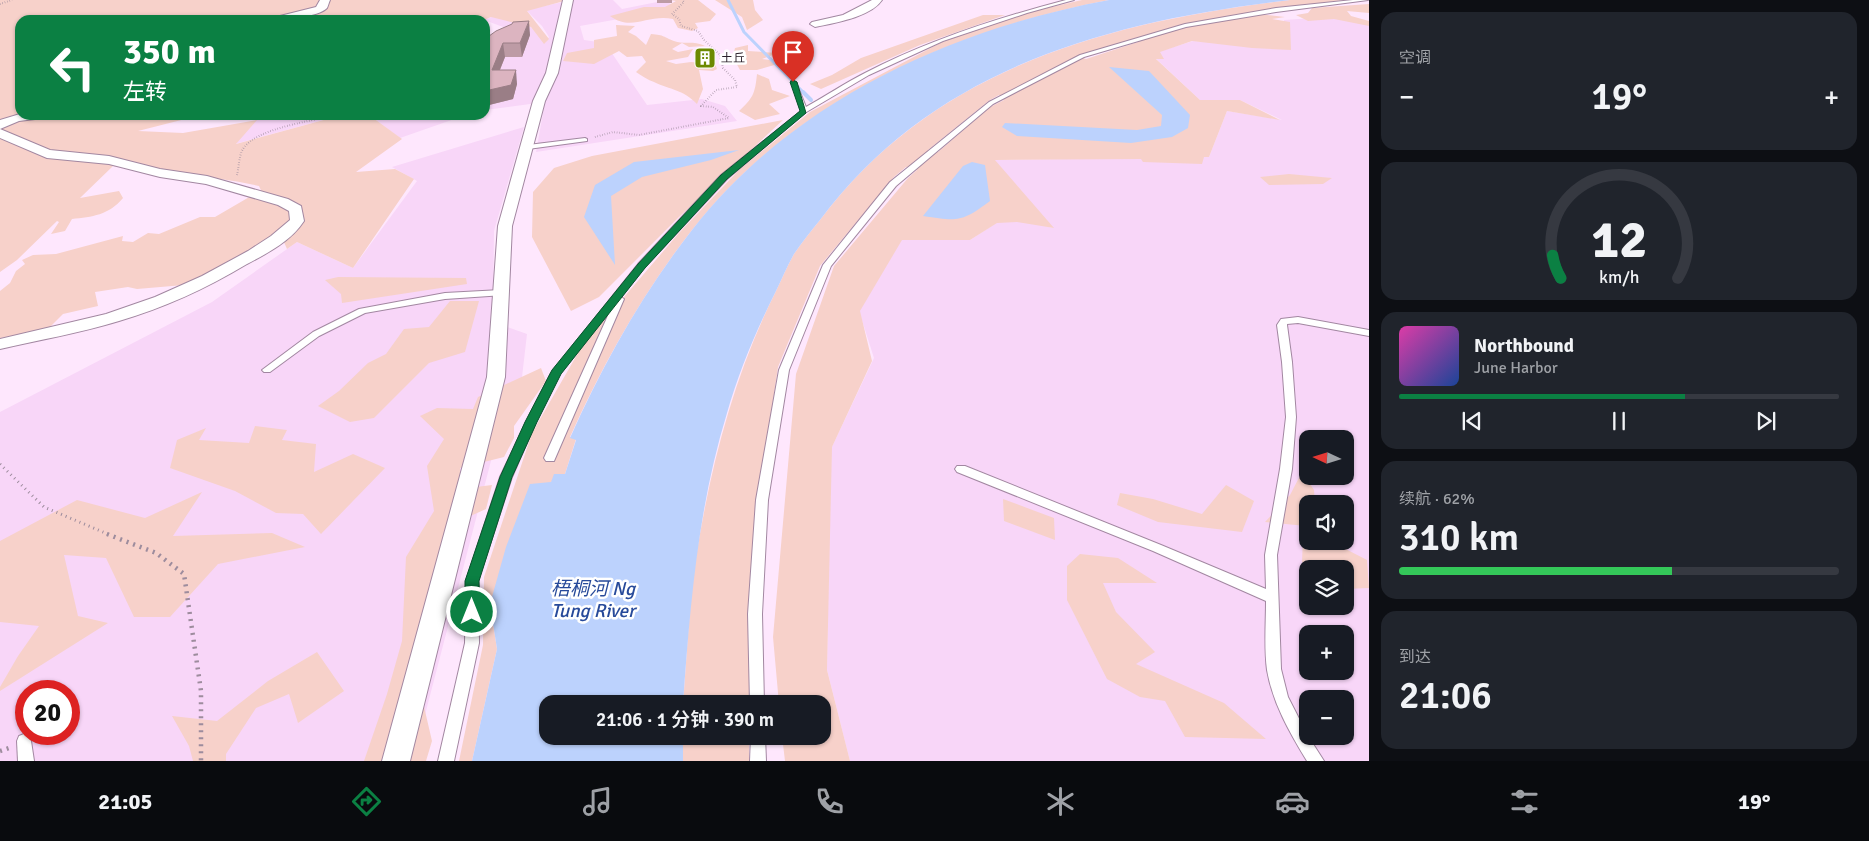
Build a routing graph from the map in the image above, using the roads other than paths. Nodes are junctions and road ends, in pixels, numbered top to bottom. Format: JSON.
{"nodes":[{"id":1,"x":325,"y":0,"type":"edge"},
{"id":2,"x":568,"y":0,"type":"edge"},
{"id":3,"x":877,"y":0,"type":"edge"},
{"id":4,"x":1072,"y":0,"type":"edge"},
{"id":5,"x":1366,"y":0,"type":"edge"},
{"id":6,"x":1049,"y":2,"type":"edge"},
{"id":7,"x":295,"y":15,"type":"edge"},
{"id":8,"x":815,"y":24,"type":"dead end"},
{"id":9,"x":793,"y":82,"type":"dead end"},
{"id":10,"x":804,"y":111,"type":"junction"},
{"id":11,"x":15,"y":118,"type":"edge"},
{"id":12,"x":0,"y":125,"type":"edge"},
{"id":13,"x":0,"y":133,"type":"edge"},
{"id":14,"x":585,"y":140,"type":"road end"},
{"id":15,"x":528,"y":148,"type":"junction"},
{"id":16,"x":625,"y":287,"type":"junction"},
{"id":17,"x":501,"y":293,"type":"junction"},
{"id":18,"x":1369,"y":333,"type":"edge"},
{"id":19,"x":0,"y":344,"type":"edge"},
{"id":20,"x":267,"y":370,"type":"dead end"},
{"id":21,"x":550,"y":458,"type":"dead end"},
{"id":22,"x":961,"y":469,"type":"dead end"},
{"id":23,"x":1272,"y":598,"type":"junction"},
{"id":24,"x":757,"y":695,"type":"edge"},
{"id":25,"x":24,"y":745,"type":"edge"},
{"id":26,"x":758,"y":745,"type":"edge"},
{"id":27,"x":26,"y":761,"type":"edge"},
{"id":28,"x":396,"y":761,"type":"edge"},
{"id":29,"x":446,"y":761,"type":"edge"},
{"id":30,"x":758,"y":761,"type":"edge"},
{"id":31,"x":1316,"y":761,"type":"edge"}],
"edges":[{"from":1,"to":7,"type":"street"},
{"from":2,"to":15,"type":"street"},
{"from":3,"to":8,"type":"street"},
{"from":4,"to":6,"type":"lane"},
{"from":5,"to":24,"type":"lane"},
{"from":6,"to":10,"type":"lane"},
{"from":9,"to":10,"type":"lane"},
{"from":10,"to":16,"type":"lane"},
{"from":11,"to":12,"type":"street"},
{"from":13,"to":19,"type":"street"},
{"from":14,"to":15,"type":"lane"},
{"from":15,"to":17,"type":"street"},
{"from":16,"to":21,"type":"lane"},
{"from":16,"to":29,"type":"lane"},
{"from":17,"to":20,"type":"lane"},
{"from":17,"to":28,"type":"street"},
{"from":18,"to":23,"type":"lane"},
{"from":22,"to":23,"type":"lane"},
{"from":23,"to":31,"type":"lane"},
{"from":25,"to":27,"type":"lane"},
{"from":26,"to":30,"type":"lane"}]}
